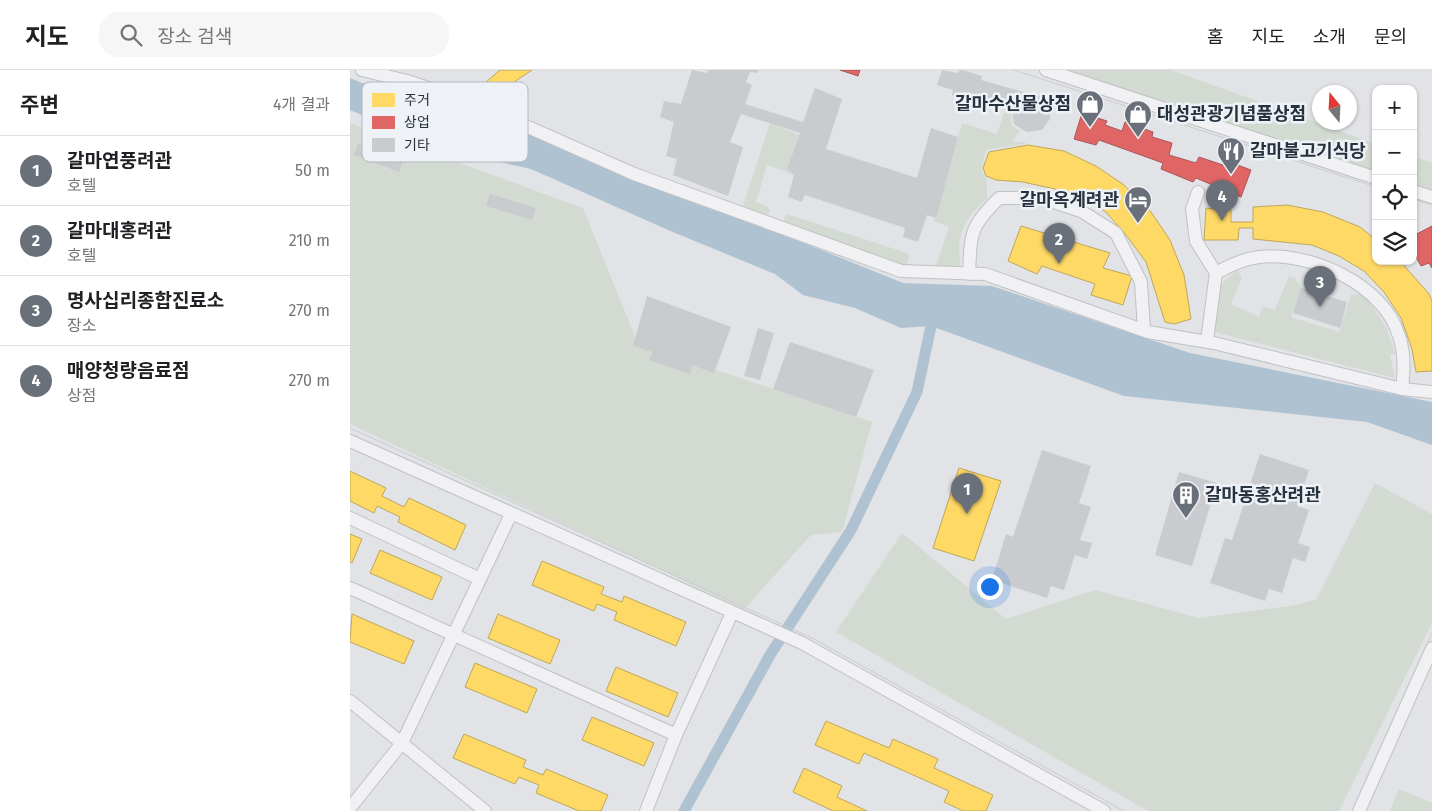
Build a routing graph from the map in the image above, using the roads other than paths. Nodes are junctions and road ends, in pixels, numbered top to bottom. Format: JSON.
{"nodes":[{"id":1,"x":362,"y":70,"type":"edge"},
{"id":2,"x":1046,"y":70,"type":"edge"},
{"id":3,"x":410,"y":82,"type":"edge"},
{"id":4,"x":528,"y":127,"type":"edge"},
{"id":5,"x":1372,"y":177,"type":"edge"},
{"id":6,"x":1198,"y":192,"type":"dead end"},
{"id":7,"x":1417,"y":192,"type":"edge"},
{"id":8,"x":1432,"y":197,"type":"edge"},
{"id":9,"x":1216,"y":273,"type":"junction"},
{"id":10,"x":969,"y":274,"type":"junction"},
{"id":11,"x":1144,"y":330,"type":"junction"},
{"id":12,"x":1207,"y":341,"type":"junction"},
{"id":13,"x":1402,"y":389,"type":"junction"},
{"id":14,"x":1432,"y":392,"type":"edge"},
{"id":15,"x":350,"y":441,"type":"edge"},
{"id":16,"x":511,"y":514,"type":"junction"},
{"id":17,"x":350,"y":518,"type":"edge"},
{"id":18,"x":480,"y":579,"type":"junction"},
{"id":19,"x":350,"y":588,"type":"edge"},
{"id":20,"x":732,"y":613,"type":"junction"},
{"id":21,"x":454,"y":634,"type":"junction"},
{"id":22,"x":1432,"y":648,"type":"edge"},
{"id":23,"x":350,"y":701,"type":"edge"},
{"id":24,"x":676,"y":735,"type":"junction"},
{"id":25,"x":402,"y":743,"type":"junction"},
{"id":26,"x":350,"y":808,"type":"edge"},
{"id":27,"x":485,"y":811,"type":"edge"},
{"id":28,"x":646,"y":811,"type":"edge"},
{"id":29,"x":1104,"y":811,"type":"edge"},
{"id":30,"x":1359,"y":811,"type":"edge"}],
"edges":[{"from":1,"to":3,"type":"street"},
{"from":2,"to":5,"type":"street"},
{"from":4,"to":10,"type":"street"},
{"from":6,"to":9,"type":"street"},
{"from":7,"to":8,"type":"street"},
{"from":9,"to":12,"type":"street"},
{"from":9,"to":13,"type":"street"},
{"from":10,"to":11,"type":"street"},
{"from":10,"to":11,"type":"street"},
{"from":11,"to":12,"type":"street"},
{"from":12,"to":13,"type":"street"},
{"from":13,"to":14,"type":"street"},
{"from":15,"to":16,"type":"street"},
{"from":16,"to":18,"type":"street"},
{"from":16,"to":20,"type":"street"},
{"from":17,"to":18,"type":"street"},
{"from":18,"to":21,"type":"street"},
{"from":19,"to":21,"type":"street"},
{"from":20,"to":24,"type":"street"},
{"from":20,"to":29,"type":"street"},
{"from":21,"to":24,"type":"street"},
{"from":21,"to":25,"type":"street"},
{"from":22,"to":30,"type":"street"},
{"from":23,"to":25,"type":"street"},
{"from":24,"to":28,"type":"street"},
{"from":25,"to":26,"type":"street"},
{"from":25,"to":27,"type":"street"}]}
